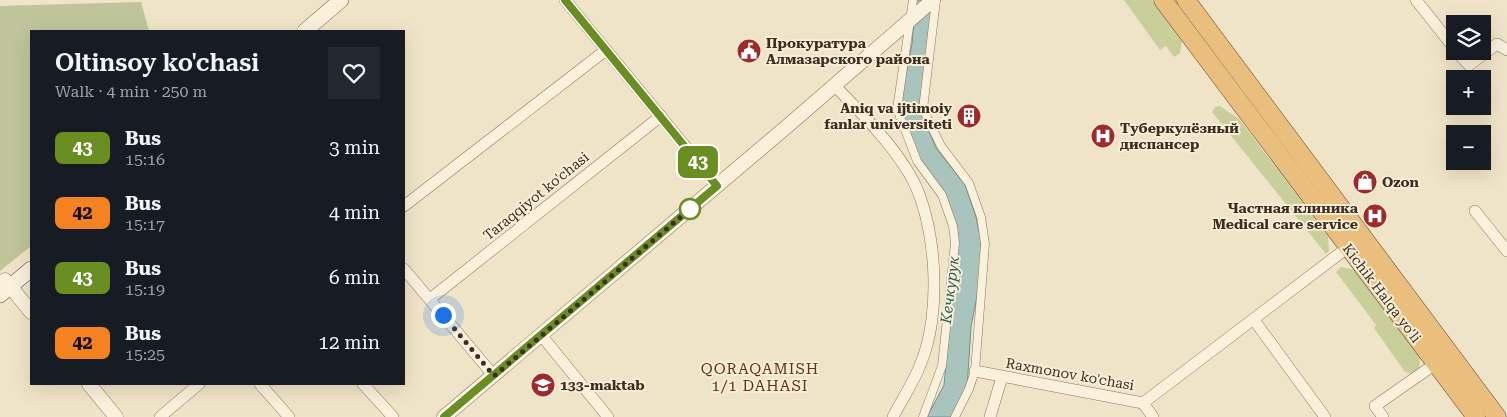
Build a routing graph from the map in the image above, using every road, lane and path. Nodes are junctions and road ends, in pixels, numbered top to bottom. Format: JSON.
{"nodes":[{"id":1,"x":341,"y":0,"type":"edge"},
{"id":2,"x":352,"y":0,"type":"edge"},
{"id":3,"x":565,"y":0,"type":"edge"},
{"id":4,"x":913,"y":0,"type":"edge"},
{"id":5,"x":935,"y":0,"type":"edge"},
{"id":6,"x":1163,"y":0,"type":"edge"},
{"id":7,"x":1186,"y":0,"type":"edge"},
{"id":8,"x":1416,"y":0,"type":"edge"},
{"id":9,"x":909,"y":21,"type":"junction"},
{"id":10,"x":306,"y":30,"type":"edge"},
{"id":11,"x":319,"y":30,"type":"edge"},
{"id":12,"x":1446,"y":38,"type":"edge"},
{"id":13,"x":1491,"y":48,"type":"edge"},
{"id":14,"x":606,"y":50,"type":"junction"},
{"id":15,"x":1507,"y":50,"type":"edge"},
{"id":16,"x":1465,"y":60,"type":"edge"},
{"id":17,"x":1476,"y":60,"type":"edge"},
{"id":18,"x":834,"y":85,"type":"junction"},
{"id":19,"x":661,"y":116,"type":"junction"},
{"id":20,"x":1280,"y":126,"type":"junction"},
{"id":21,"x":1265,"y":137,"type":"junction"},
{"id":22,"x":717,"y":186,"type":"junction"},
{"id":23,"x":405,"y":205,"type":"edge"},
{"id":24,"x":1475,"y":211,"type":"dead end"},
{"id":25,"x":1347,"y":248,"type":"junction"},
{"id":26,"x":1507,"y":251,"type":"edge"},
{"id":27,"x":30,"y":259,"type":"edge"},
{"id":28,"x":30,"y":270,"type":"edge"},
{"id":29,"x":405,"y":270,"type":"edge"},
{"id":30,"x":4,"y":286,"type":"edge"},
{"id":31,"x":430,"y":299,"type":"junction"},
{"id":32,"x":30,"y":311,"type":"edge"},
{"id":33,"x":1254,"y":320,"type":"junction"},
{"id":34,"x":541,"y":336,"type":"junction"},
{"id":35,"x":1435,"y":364,"type":"junction"},
{"id":36,"x":975,"y":371,"type":"junction"},
{"id":37,"x":494,"y":376,"type":"junction"},
{"id":38,"x":1002,"y":377,"type":"junction"},
{"id":39,"x":90,"y":385,"type":"edge"},
{"id":40,"x":198,"y":385,"type":"edge"},
{"id":41,"x":261,"y":385,"type":"edge"},
{"id":42,"x":364,"y":385,"type":"edge"},
{"id":43,"x":1142,"y":403,"type":"junction"},
{"id":44,"x":116,"y":417,"type":"edge"},
{"id":45,"x":160,"y":417,"type":"edge"},
{"id":46,"x":289,"y":417,"type":"edge"},
{"id":47,"x":393,"y":417,"type":"edge"},
{"id":48,"x":444,"y":417,"type":"edge"},
{"id":49,"x":608,"y":417,"type":"edge"},
{"id":50,"x":893,"y":417,"type":"edge"},
{"id":51,"x":923,"y":417,"type":"edge"},
{"id":52,"x":955,"y":417,"type":"edge"},
{"id":53,"x":990,"y":417,"type":"edge"},
{"id":54,"x":1153,"y":417,"type":"edge"},
{"id":55,"x":1325,"y":417,"type":"edge"},
{"id":56,"x":1383,"y":417,"type":"edge"},
{"id":57,"x":1476,"y":417,"type":"edge"},
{"id":58,"x":1497,"y":417,"type":"edge"}],
"edges":[{"from":1,"to":10,"type":"main road"},
{"from":2,"to":11,"type":"main road"},
{"from":3,"to":14,"type":"street"},
{"from":4,"to":9,"type":"street"},
{"from":5,"to":9,"type":"street"},
{"from":5,"to":36,"type":"street"},
{"from":6,"to":21,"type":"highway","name":"Kichik Halqa yo'li"},
{"from":7,"to":20,"type":"highway","name":"Kichik Halqa yo'li"},
{"from":8,"to":12,"type":"street"},
{"from":9,"to":18,"type":"street"},
{"from":9,"to":51,"type":"street"},
{"from":13,"to":15,"type":"street"},
{"from":14,"to":19,"type":"street"},
{"from":14,"to":23,"type":"street"},
{"from":16,"to":17,"type":"street"},
{"from":18,"to":22,"type":"street"},
{"from":18,"to":50,"type":"street"},
{"from":19,"to":22,"type":"street"},
{"from":19,"to":31,"type":"street","name":"Taraqqiyot ko'chasi"},
{"from":20,"to":21,"type":"highway"},
{"from":20,"to":58,"type":"highway","name":"Kichik Halqa yo'li"},
{"from":21,"to":25,"type":"highway","name":"Kichik Halqa yo'li"},
{"from":22,"to":34,"type":"street"},
{"from":24,"to":26,"type":"street"},
{"from":25,"to":33,"type":"street","name":"Raxmonov ko'chasi"},
{"from":25,"to":35,"type":"highway","name":"Kichik Halqa yo'li"},
{"from":27,"to":30,"type":"main road"},
{"from":28,"to":30,"type":"main road"},
{"from":29,"to":31,"type":"street"},
{"from":30,"to":32,"type":"street"},
{"from":31,"to":37,"type":"street"},
{"from":33,"to":43,"type":"street","name":"Raxmonov ko'chasi"},
{"from":33,"to":55,"type":"street"},
{"from":34,"to":37,"type":"street"},
{"from":34,"to":49,"type":"street"},
{"from":35,"to":56,"type":"street"},
{"from":35,"to":57,"type":"highway","name":"Kichik Halqa yo'li"},
{"from":36,"to":38,"type":"street","name":"Raxmonov ko'chasi"},
{"from":36,"to":52,"type":"street"},
{"from":37,"to":48,"type":"street"},
{"from":38,"to":43,"type":"street","name":"Raxmonov ko'chasi"},
{"from":38,"to":53,"type":"street"},
{"from":39,"to":44,"type":"street"},
{"from":40,"to":45,"type":"street"},
{"from":41,"to":46,"type":"street"},
{"from":42,"to":47,"type":"street"},
{"from":43,"to":54,"type":"street"}]}
